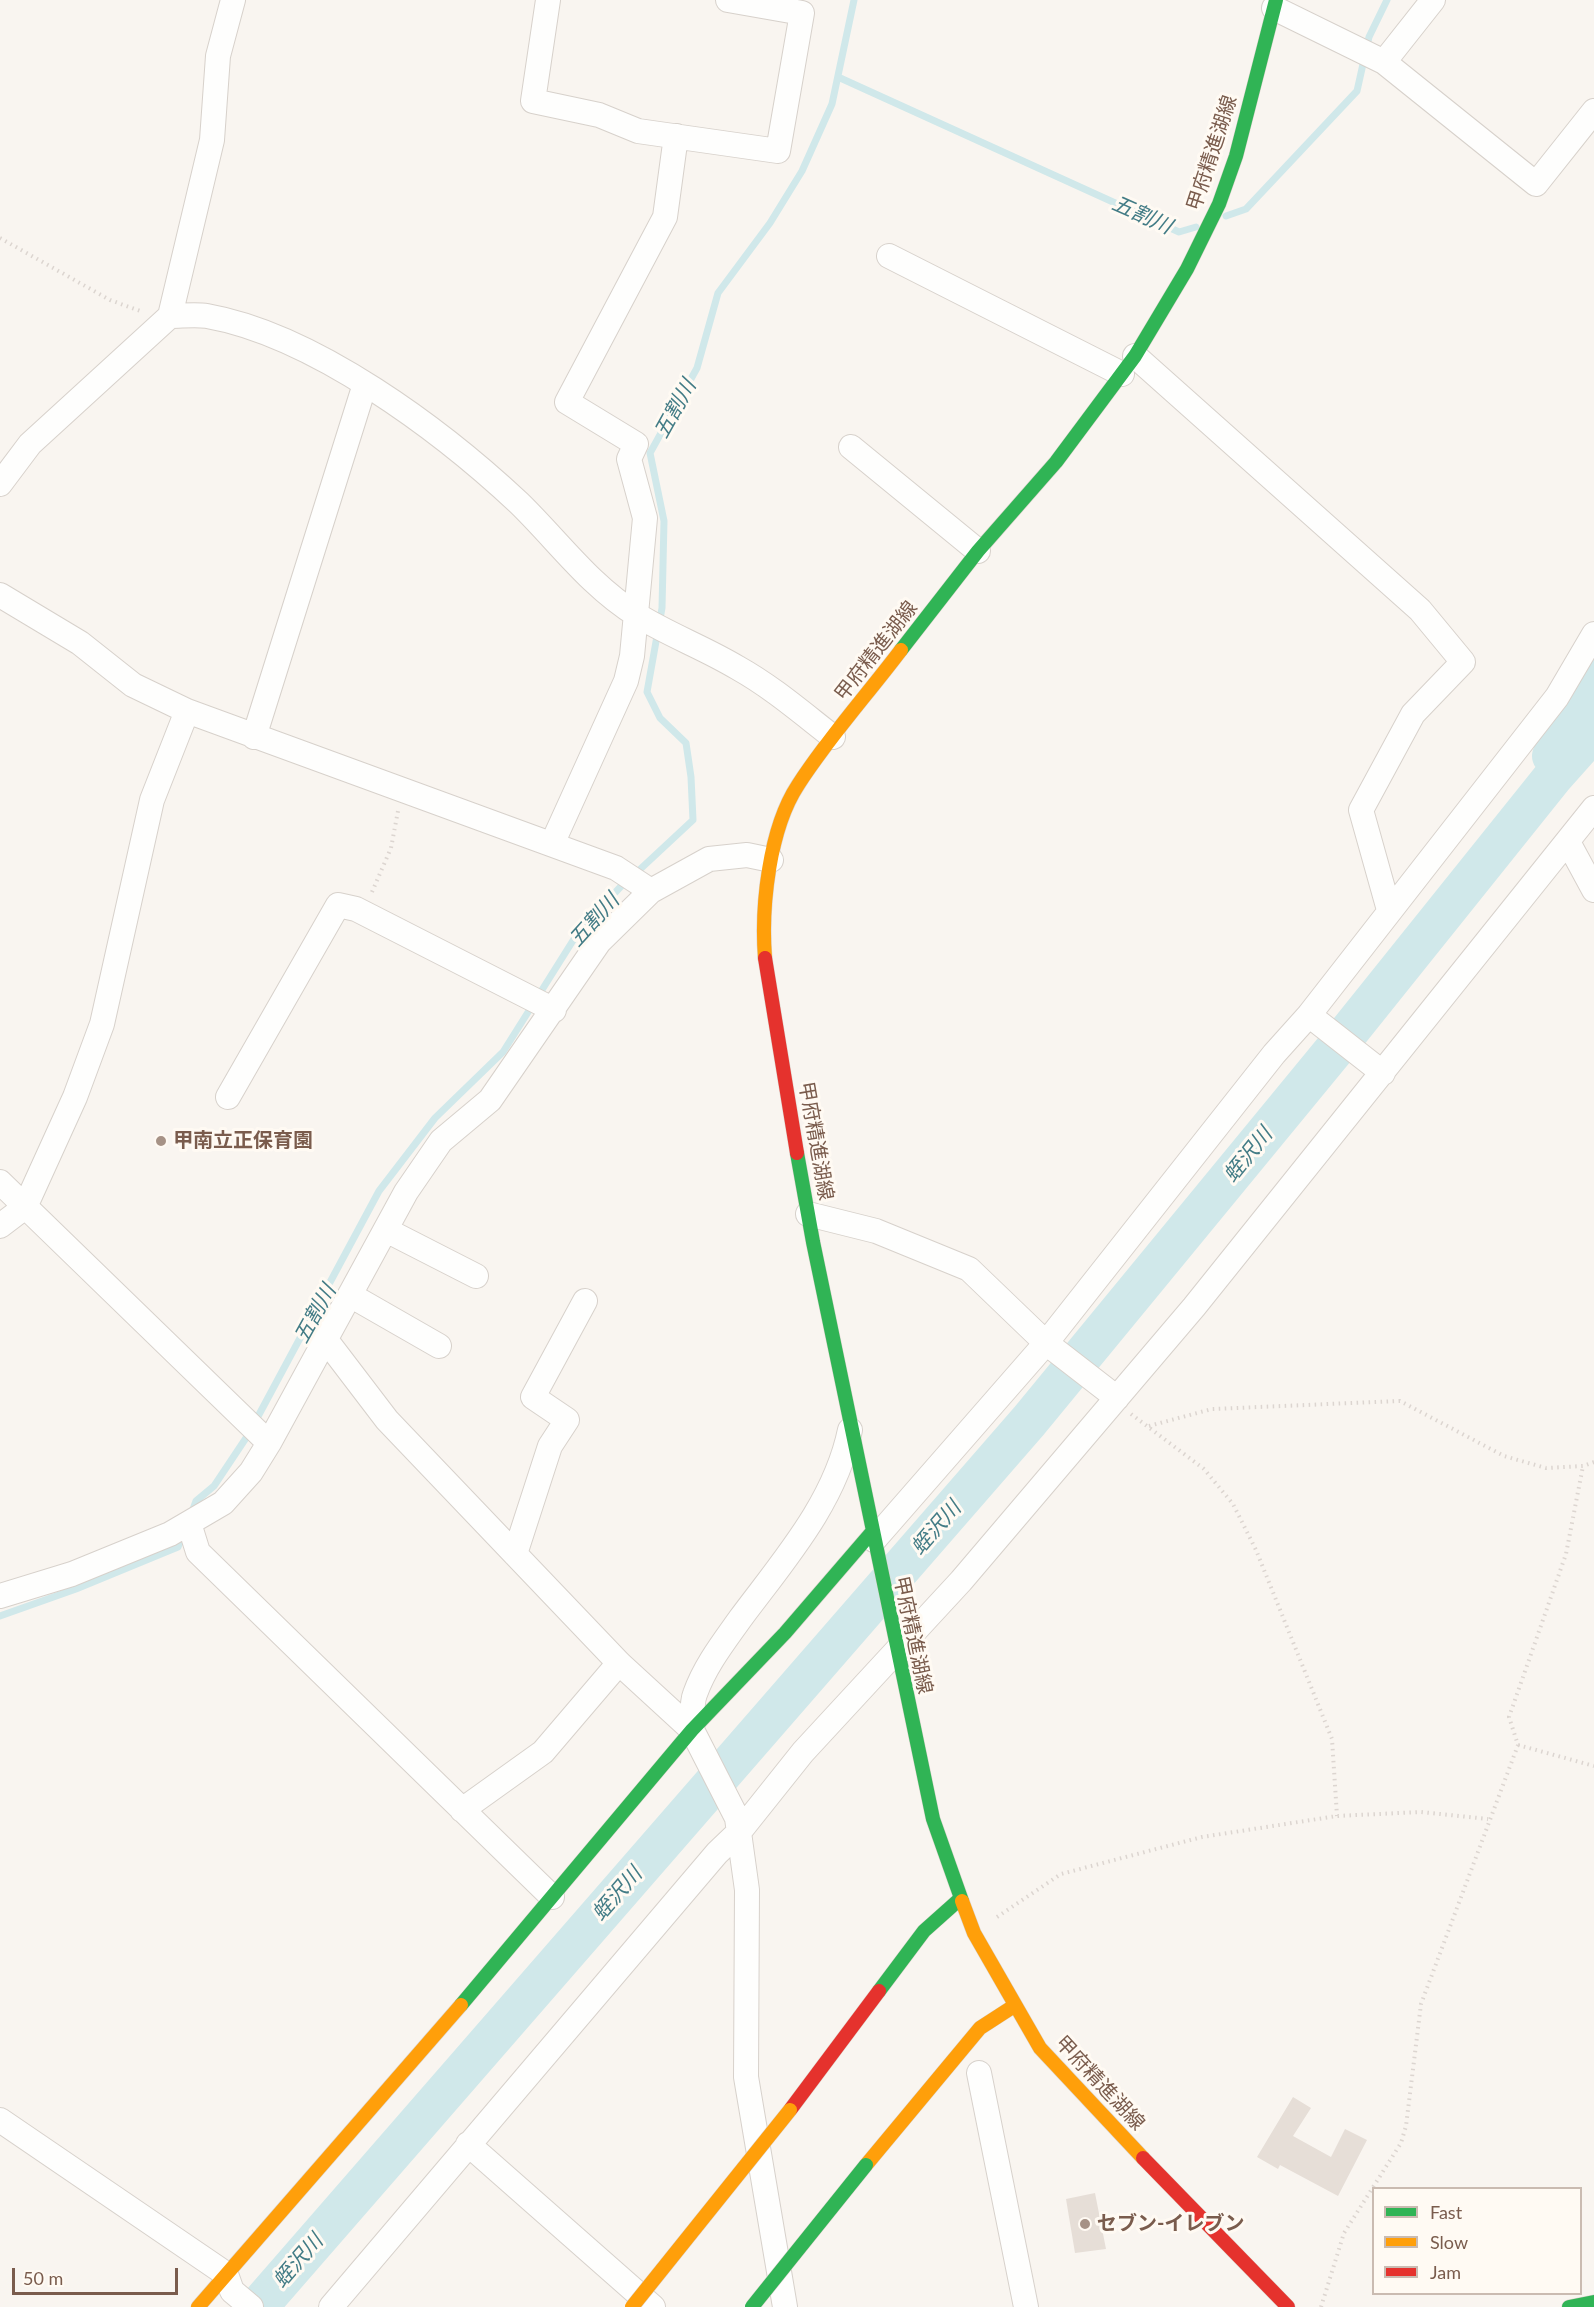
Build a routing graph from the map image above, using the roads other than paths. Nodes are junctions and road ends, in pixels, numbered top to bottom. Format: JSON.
{"nodes":[{"id":1,"x":233,"y":0,"type":"edge"},
{"id":2,"x":548,"y":0,"type":"edge"},
{"id":3,"x":728,"y":0,"type":"edge"},
{"id":4,"x":1433,"y":0,"type":"edge"},
{"id":5,"x":1275,"y":4,"type":"edge"},
{"id":6,"x":1382,"y":60,"type":"junction"},
{"id":7,"x":1594,"y":111,"type":"edge"},
{"id":8,"x":676,"y":136,"type":"junction"},
{"id":9,"x":889,"y":256,"type":"dead end"},
{"id":10,"x":170,"y":316,"type":"junction"},
{"id":11,"x":1128,"y":365,"type":"junction"},
{"id":12,"x":365,"y":384,"type":"junction"},
{"id":13,"x":851,"y":447,"type":"dead end"},
{"id":14,"x":0,"y":484,"type":"edge"},
{"id":15,"x":978,"y":551,"type":"junction"},
{"id":16,"x":0,"y":595,"type":"edge"},
{"id":17,"x":637,"y":615,"type":"junction"},
{"id":18,"x":1594,"y":634,"type":"edge"},
{"id":19,"x":187,"y":711,"type":"junction"},
{"id":20,"x":254,"y":737,"type":"junction"},
{"id":21,"x":833,"y":737,"type":"junction"},
{"id":22,"x":1594,"y":808,"type":"edge"},
{"id":23,"x":1568,"y":842,"type":"junction"},
{"id":24,"x":552,"y":844,"type":"junction"},
{"id":25,"x":771,"y":860,"type":"junction"},
{"id":26,"x":1594,"y":890,"type":"edge"},
{"id":27,"x":651,"y":891,"type":"junction"},
{"id":28,"x":1389,"y":910,"type":"junction"},
{"id":29,"x":554,"y":1010,"type":"junction"},
{"id":30,"x":1313,"y":1018,"type":"junction"},
{"id":31,"x":1376,"y":1067,"type":"junction"},
{"id":32,"x":228,"y":1097,"type":"dead end"},
{"id":33,"x":0,"y":1182,"type":"edge"},
{"id":34,"x":26,"y":1207,"type":"junction"},
{"id":35,"x":808,"y":1214,"type":"junction"},
{"id":36,"x":0,"y":1226,"type":"edge"},
{"id":37,"x":386,"y":1230,"type":"junction"},
{"id":38,"x":476,"y":1276,"type":"dead end"},
{"id":39,"x":350,"y":1295,"type":"junction"},
{"id":40,"x":585,"y":1301,"type":"dead end"},
{"id":41,"x":326,"y":1340,"type":"junction"},
{"id":42,"x":1048,"y":1345,"type":"junction"},
{"id":43,"x":439,"y":1346,"type":"dead end"},
{"id":44,"x":1112,"y":1394,"type":"junction"},
{"id":45,"x":850,"y":1428,"type":"junction"},
{"id":46,"x":269,"y":1443,"type":"junction"},
{"id":47,"x":189,"y":1523,"type":"junction"},
{"id":48,"x":874,"y":1540,"type":"junction"},
{"id":49,"x":515,"y":1554,"type":"junction"},
{"id":50,"x":0,"y":1596,"type":"edge"},
{"id":51,"x":896,"y":1646,"type":"junction"},
{"id":52,"x":619,"y":1663,"type":"junction"},
{"id":53,"x":695,"y":1738,"type":"junction"},
{"id":54,"x":462,"y":1810,"type":"junction"},
{"id":55,"x":738,"y":1825,"type":"junction"},
{"id":56,"x":552,"y":1898,"type":"junction"},
{"id":57,"x":961,"y":1898,"type":"junction"},
{"id":58,"x":1014,"y":2006,"type":"junction"},
{"id":59,"x":979,"y":2073,"type":"dead end"},
{"id":60,"x":0,"y":2120,"type":"edge"},
{"id":61,"x":468,"y":2144,"type":"junction"},
{"id":62,"x":229,"y":2283,"type":"junction"},
{"id":63,"x":1594,"y":2302,"type":"edge"},
{"id":64,"x":198,"y":2307,"type":"edge"},
{"id":65,"x":251,"y":2307,"type":"edge"},
{"id":66,"x":331,"y":2307,"type":"edge"},
{"id":67,"x":632,"y":2307,"type":"edge"},
{"id":68,"x":653,"y":2307,"type":"edge"},
{"id":69,"x":752,"y":2307,"type":"edge"},
{"id":70,"x":785,"y":2307,"type":"edge"},
{"id":71,"x":1026,"y":2307,"type":"edge"},
{"id":72,"x":1288,"y":2307,"type":"edge"},
{"id":73,"x":1569,"y":2307,"type":"edge"}],
"edges":[{"from":1,"to":10,"type":"street"},
{"from":2,"to":8,"type":"street"},
{"from":3,"to":8,"type":"street"},
{"from":4,"to":6,"type":"street"},
{"from":5,"to":6,"type":"street"},
{"from":5,"to":11,"type":"main road","name":"甲府精進湖線"},
{"from":6,"to":7,"type":"street"},
{"from":8,"to":17,"type":"street"},
{"from":9,"to":11,"type":"street"},
{"from":10,"to":12,"type":"street"},
{"from":10,"to":14,"type":"street"},
{"from":11,"to":15,"type":"main road","name":"甲府精進湖線"},
{"from":11,"to":28,"type":"street"},
{"from":12,"to":17,"type":"street"},
{"from":12,"to":20,"type":"street"},
{"from":13,"to":15,"type":"street"},
{"from":15,"to":21,"type":"main road","name":"甲府精進湖線"},
{"from":16,"to":19,"type":"street"},
{"from":17,"to":21,"type":"street"},
{"from":17,"to":24,"type":"street"},
{"from":18,"to":28,"type":"street"},
{"from":19,"to":20,"type":"street"},
{"from":19,"to":34,"type":"street"},
{"from":20,"to":24,"type":"street"},
{"from":21,"to":25,"type":"main road","name":"甲府精進湖線"},
{"from":22,"to":23,"type":"street"},
{"from":23,"to":26,"type":"street"},
{"from":23,"to":31,"type":"street"},
{"from":24,"to":27,"type":"street"},
{"from":25,"to":27,"type":"street"},
{"from":25,"to":35,"type":"main road","name":"甲府精進湖線"},
{"from":27,"to":29,"type":"street"},
{"from":28,"to":30,"type":"street"},
{"from":29,"to":32,"type":"street"},
{"from":29,"to":37,"type":"street"},
{"from":30,"to":31,"type":"street"},
{"from":30,"to":42,"type":"street"},
{"from":31,"to":44,"type":"street"},
{"from":33,"to":34,"type":"street"},
{"from":34,"to":36,"type":"street"},
{"from":34,"to":46,"type":"street"},
{"from":35,"to":42,"type":"street"},
{"from":35,"to":45,"type":"main road","name":"甲府精進湖線"},
{"from":37,"to":38,"type":"street"},
{"from":37,"to":39,"type":"street"},
{"from":39,"to":41,"type":"street"},
{"from":39,"to":43,"type":"street"},
{"from":40,"to":49,"type":"street"},
{"from":41,"to":46,"type":"street"},
{"from":41,"to":49,"type":"street"},
{"from":42,"to":44,"type":"street"},
{"from":42,"to":48,"type":"street"},
{"from":44,"to":51,"type":"street"},
{"from":45,"to":48,"type":"main road","name":"甲府精進湖線"},
{"from":45,"to":53,"type":"street"},
{"from":46,"to":47,"type":"street"},
{"from":47,"to":50,"type":"street"},
{"from":47,"to":54,"type":"street"},
{"from":48,"to":51,"type":"main road","name":"甲府精進湖線"},
{"from":48,"to":53,"type":"main road"},
{"from":49,"to":52,"type":"street"},
{"from":51,"to":55,"type":"street"},
{"from":51,"to":57,"type":"main road","name":"甲府精進湖線"},
{"from":52,"to":53,"type":"street"},
{"from":52,"to":54,"type":"street"},
{"from":53,"to":55,"type":"street"},
{"from":53,"to":56,"type":"main road"},
{"from":54,"to":56,"type":"street"},
{"from":55,"to":61,"type":"street"},
{"from":55,"to":70,"type":"street"},
{"from":56,"to":62,"type":"main road"},
{"from":57,"to":58,"type":"main road","name":"甲府精進湖線"},
{"from":57,"to":67,"type":"main road","bridge":true},
{"from":58,"to":69,"type":"main road","bridge":true},
{"from":58,"to":72,"type":"main road","name":"甲府精進湖線"},
{"from":59,"to":71,"type":"street"},
{"from":60,"to":62,"type":"street"},
{"from":61,"to":66,"type":"street"},
{"from":61,"to":68,"type":"street"},
{"from":62,"to":64,"type":"main road"},
{"from":62,"to":65,"type":"street"},
{"from":63,"to":73,"type":"main road"}]}
